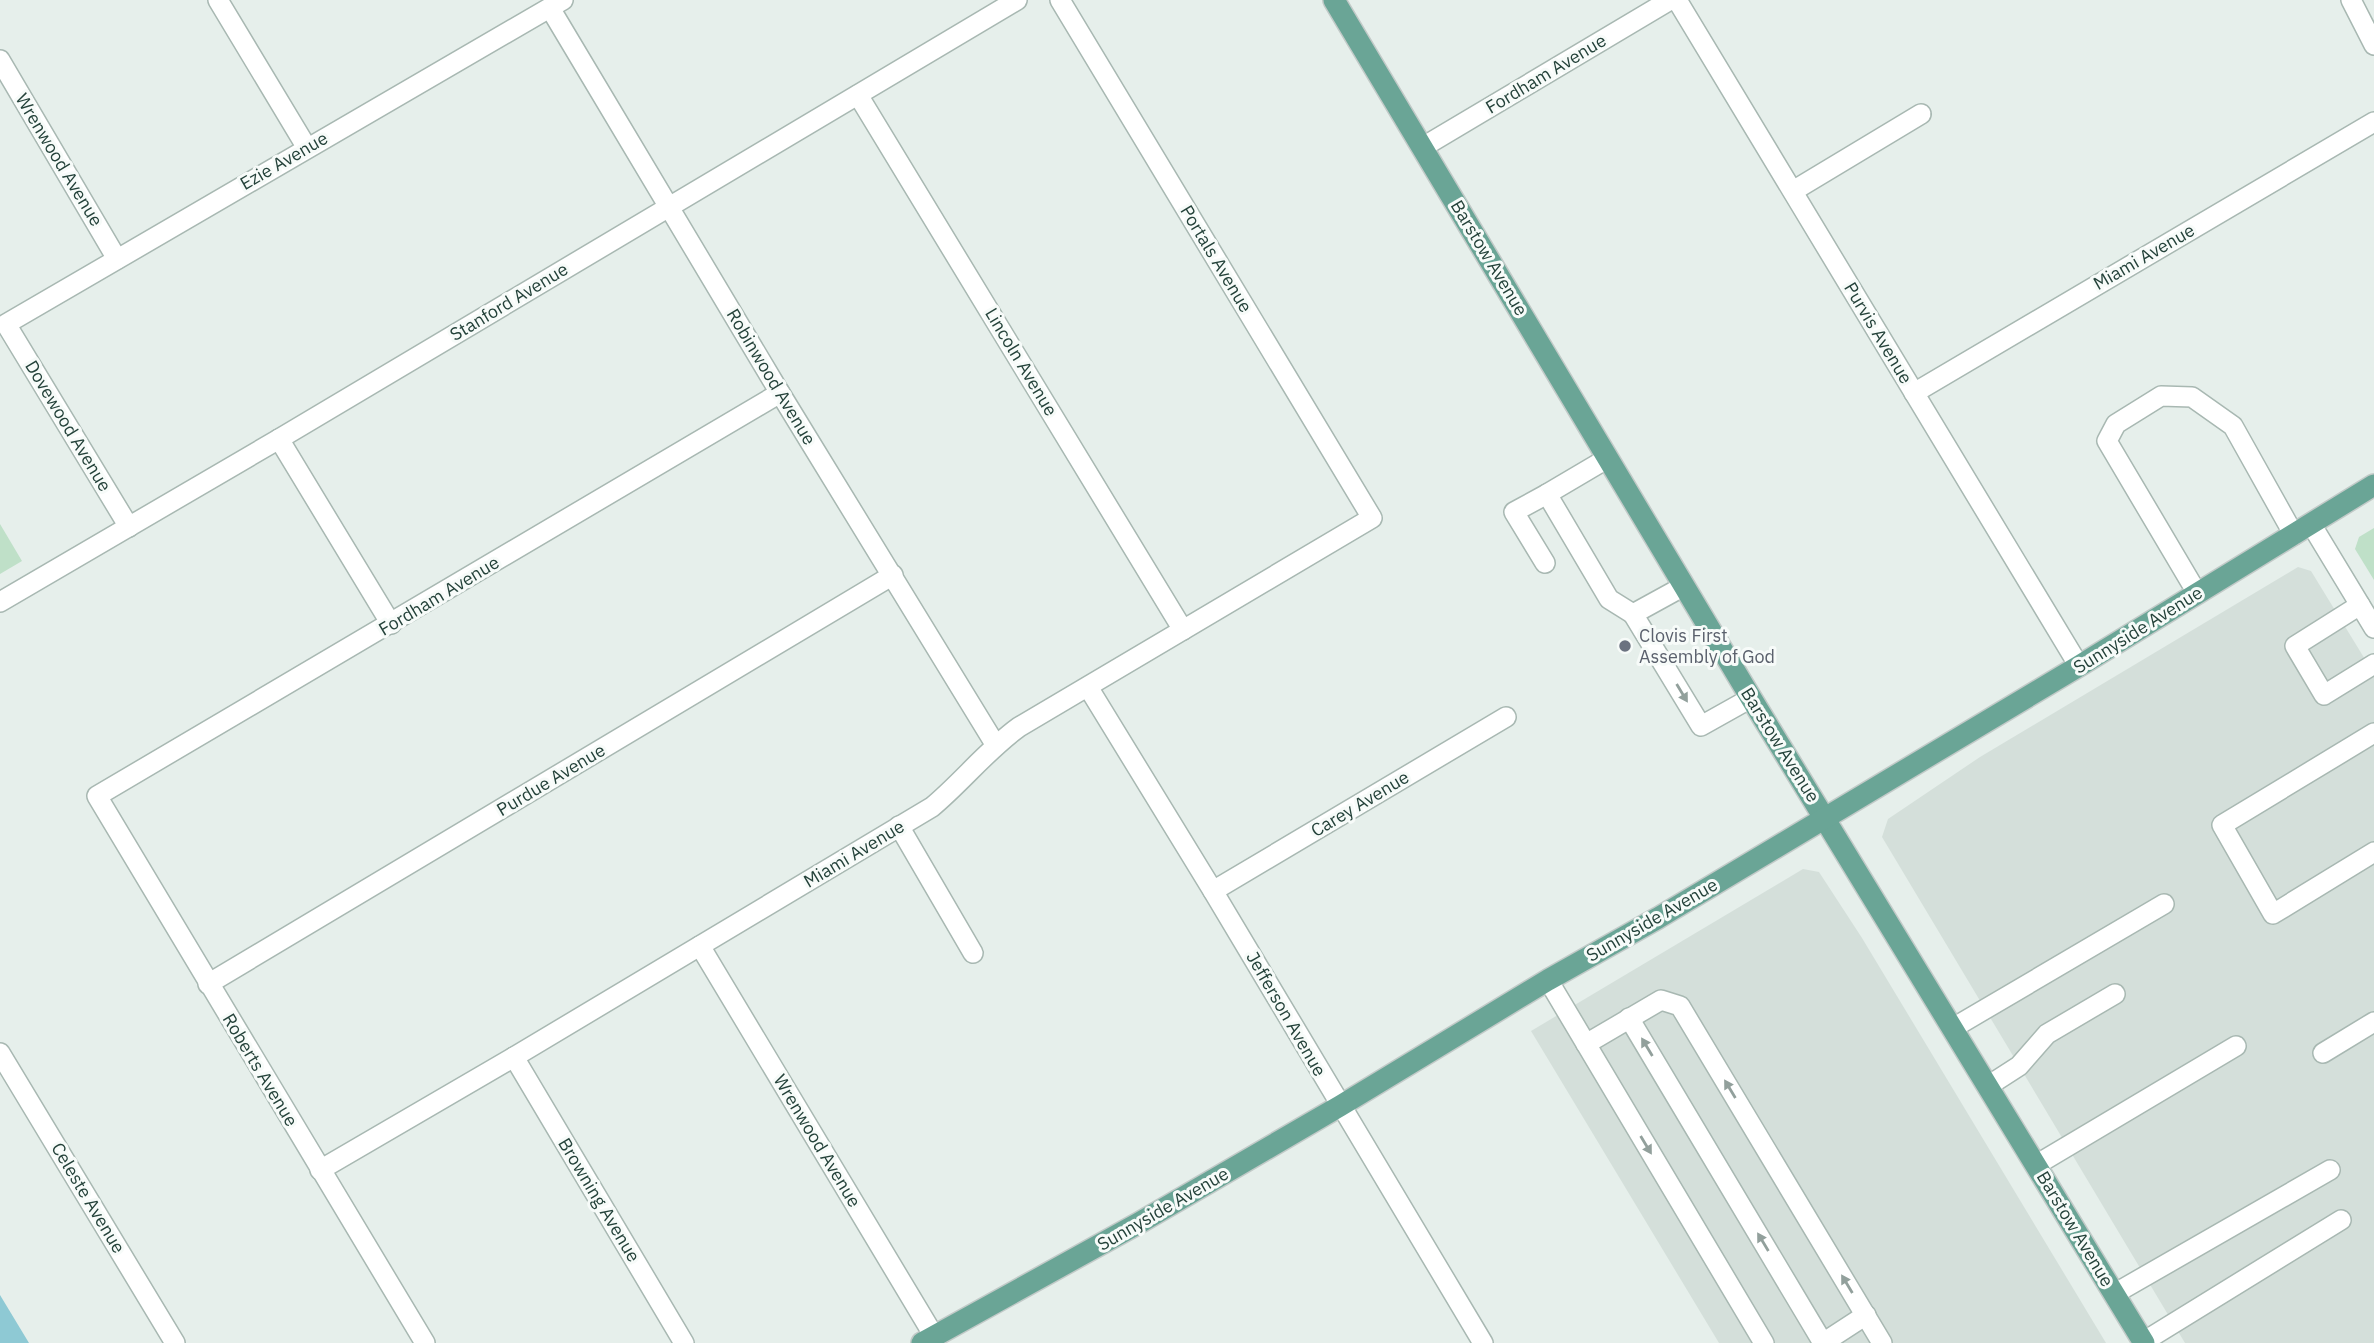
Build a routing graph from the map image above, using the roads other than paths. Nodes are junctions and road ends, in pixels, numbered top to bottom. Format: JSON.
{"nodes":[{"id":1,"x":218,"y":0,"type":"edge"},
{"id":2,"x":1017,"y":0,"type":"edge"},
{"id":3,"x":1060,"y":0,"type":"edge"},
{"id":4,"x":1334,"y":0,"type":"edge"},
{"id":5,"x":1670,"y":0,"type":"edge"},
{"id":6,"x":1676,"y":0,"type":"edge"},
{"id":7,"x":2351,"y":0,"type":"edge"},
{"id":8,"x":557,"y":4,"type":"edge"},
{"id":9,"x":2374,"y":45,"type":"edge"},
{"id":10,"x":0,"y":60,"type":"edge"},
{"id":11,"x":858,"y":94,"type":"junction"},
{"id":12,"x":1921,"y":114,"type":"dead end"},
{"id":13,"x":2374,"y":122,"type":"edge"},
{"id":14,"x":307,"y":148,"type":"junction"},
{"id":15,"x":1423,"y":148,"type":"junction"},
{"id":16,"x":1793,"y":191,"type":"junction"},
{"id":17,"x":670,"y":206,"type":"junction"},
{"id":18,"x":117,"y":259,"type":"junction"},
{"id":19,"x":6,"y":324,"type":"joint"},
{"id":20,"x":780,"y":393,"type":"junction"},
{"id":21,"x":1914,"y":393,"type":"junction"},
{"id":22,"x":279,"y":439,"type":"junction"},
{"id":23,"x":1608,"y":458,"type":"junction"},
{"id":24,"x":2374,"y":485,"type":"edge"},
{"id":25,"x":1547,"y":494,"type":"junction"},
{"id":26,"x":1372,"y":518,"type":"joint"},
{"id":27,"x":129,"y":527,"type":"junction"},
{"id":28,"x":2302,"y":529,"type":"junction"},
{"id":29,"x":1545,"y":562,"type":"dead end"},
{"id":30,"x":893,"y":575,"type":"junction"},
{"id":31,"x":1685,"y":586,"type":"junction"},
{"id":32,"x":2197,"y":593,"type":"junction"},
{"id":33,"x":0,"y":602,"type":"edge"},
{"id":34,"x":2360,"y":605,"type":"junction"},
{"id":35,"x":1633,"y":614,"type":"junction"},
{"id":36,"x":391,"y":624,"type":"junction"},
{"id":37,"x":2374,"y":628,"type":"edge"},
{"id":38,"x":1183,"y":631,"type":"junction"},
{"id":39,"x":2374,"y":664,"type":"edge"},
{"id":40,"x":2079,"y":667,"type":"junction"},
{"id":41,"x":1088,"y":687,"type":"junction"},
{"id":42,"x":1751,"y":698,"type":"junction"},
{"id":43,"x":1506,"y":717,"type":"dead end"},
{"id":44,"x":2374,"y":733,"type":"edge"},
{"id":45,"x":995,"y":744,"type":"junction"},
{"id":46,"x":97,"y":796,"type":"joint"},
{"id":47,"x":1826,"y":818,"type":"junction"},
{"id":48,"x":899,"y":826,"type":"junction"},
{"id":49,"x":2374,"y":852,"type":"edge"},
{"id":50,"x":1213,"y":891,"type":"junction"},
{"id":51,"x":2164,"y":904,"type":"dead end"},
{"id":52,"x":700,"y":946,"type":"junction"},
{"id":53,"x":973,"y":953,"type":"dead end"},
{"id":54,"x":1548,"y":980,"type":"junction"},
{"id":55,"x":208,"y":984,"type":"junction"},
{"id":56,"x":2115,"y":993,"type":"dead end"},
{"id":57,"x":1629,"y":1018,"type":"junction"},
{"id":58,"x":2374,"y":1022,"type":"edge"},
{"id":59,"x":1953,"y":1028,"type":"junction"},
{"id":60,"x":1586,"y":1044,"type":"junction"},
{"id":61,"x":2236,"y":1046,"type":"dead end"},
{"id":62,"x":0,"y":1053,"type":"edge"},
{"id":63,"x":2323,"y":1053,"type":"dead end"},
{"id":64,"x":513,"y":1057,"type":"junction"},
{"id":65,"x":1988,"y":1086,"type":"junction"},
{"id":66,"x":1340,"y":1106,"type":"junction"},
{"id":67,"x":2036,"y":1165,"type":"junction"},
{"id":68,"x":320,"y":1170,"type":"junction"},
{"id":69,"x":2330,"y":1170,"type":"dead end"},
{"id":70,"x":2341,"y":1220,"type":"dead end"},
{"id":71,"x":2114,"y":1294,"type":"junction"},
{"id":72,"x":1866,"y":1315,"type":"junction"},
{"id":73,"x":928,"y":1339,"type":"edge"},
{"id":74,"x":175,"y":1343,"type":"edge"},
{"id":75,"x":425,"y":1343,"type":"edge"},
{"id":76,"x":684,"y":1343,"type":"edge"},
{"id":77,"x":1483,"y":1343,"type":"edge"},
{"id":78,"x":1764,"y":1343,"type":"edge"},
{"id":79,"x":1823,"y":1343,"type":"edge"},
{"id":80,"x":1882,"y":1343,"type":"edge"},
{"id":81,"x":2144,"y":1343,"type":"edge"}],
"edges":[{"from":1,"to":14,"type":"street"},
{"from":2,"to":11,"type":"street","name":"Stanford Avenue"},
{"from":3,"to":26,"type":"street","name":"Portals Avenue"},
{"from":4,"to":15,"type":"main road","name":"Barstow Avenue"},
{"from":5,"to":15,"type":"street","name":"Fordham Avenue"},
{"from":6,"to":16,"type":"street","name":"Purvis Avenue"},
{"from":7,"to":9,"type":"street"},
{"from":8,"to":14,"type":"street","name":"Ezie Avenue"},
{"from":8,"to":17,"type":"street","name":"Robinwood Avenue"},
{"from":10,"to":18,"type":"street","name":"Wrenwood Avenue"},
{"from":11,"to":17,"type":"street","name":"Stanford Avenue"},
{"from":11,"to":38,"type":"street","name":"Lincoln Avenue"},
{"from":12,"to":16,"type":"street"},
{"from":13,"to":21,"type":"street","name":"Miami Avenue"},
{"from":14,"to":18,"type":"street","name":"Ezie Avenue"},
{"from":15,"to":23,"type":"main road","name":"Barstow Avenue"},
{"from":16,"to":21,"type":"street","name":"Purvis Avenue"},
{"from":17,"to":20,"type":"street","name":"Robinwood Avenue"},
{"from":17,"to":22,"type":"street","name":"Stanford Avenue"},
{"from":18,"to":19,"type":"street","name":"Ezie Avenue"},
{"from":19,"to":27,"type":"street","name":"Dovewood Avenue"},
{"from":20,"to":30,"type":"street","name":"Robinwood Avenue"},
{"from":20,"to":36,"type":"street","name":"Fordham Avenue"},
{"from":21,"to":40,"type":"street","name":"Purvis Avenue"},
{"from":22,"to":27,"type":"street","name":"Stanford Avenue"},
{"from":22,"to":36,"type":"street"},
{"from":23,"to":25,"type":"street"},
{"from":23,"to":31,"type":"main road","name":"Barstow Avenue"},
{"from":24,"to":28,"type":"main road","name":"Sunnyside Avenue"},
{"from":25,"to":29,"type":"street"},
{"from":25,"to":35,"type":"street"},
{"from":26,"to":38,"type":"street","name":"Miami Avenue"},
{"from":27,"to":33,"type":"street","name":"Stanford Avenue"},
{"from":28,"to":32,"type":"main road","name":"Sunnyside Avenue"},
{"from":28,"to":32,"type":"street"},
{"from":28,"to":34,"type":"street"},
{"from":30,"to":45,"type":"street","name":"Robinwood Avenue"},
{"from":30,"to":55,"type":"street","name":"Purdue Avenue"},
{"from":31,"to":35,"type":"street"},
{"from":31,"to":42,"type":"main road","name":"Barstow Avenue"},
{"from":32,"to":40,"type":"main road","name":"Sunnyside Avenue"},
{"from":34,"to":37,"type":"street"},
{"from":34,"to":39,"type":"street"},
{"from":35,"to":42,"type":"street","one_way":true},
{"from":36,"to":46,"type":"street","name":"Fordham Avenue"},
{"from":38,"to":41,"type":"street","name":"Miami Avenue"},
{"from":40,"to":47,"type":"main road","name":"Sunnyside Avenue"},
{"from":41,"to":45,"type":"street","name":"Miami Avenue"},
{"from":41,"to":50,"type":"street","name":"Jefferson Avenue"},
{"from":42,"to":47,"type":"main road","name":"Barstow Avenue"},
{"from":43,"to":50,"type":"street","name":"Carey Avenue"},
{"from":44,"to":49,"type":"street"},
{"from":45,"to":48,"type":"street","name":"Miami Avenue"},
{"from":46,"to":55,"type":"street","name":"Roberts Avenue"},
{"from":47,"to":54,"type":"main road","name":"Sunnyside Avenue"},
{"from":47,"to":59,"type":"main road","name":"Barstow Avenue"},
{"from":48,"to":52,"type":"street","name":"Miami Avenue"},
{"from":48,"to":53,"type":"street"},
{"from":50,"to":66,"type":"street","name":"Jefferson Avenue"},
{"from":51,"to":59,"type":"street"},
{"from":52,"to":64,"type":"street","name":"Miami Avenue"},
{"from":52,"to":73,"type":"street","name":"Wrenwood Avenue"},
{"from":54,"to":60,"type":"street"},
{"from":54,"to":66,"type":"main road","name":"Sunnyside Avenue"},
{"from":55,"to":68,"type":"street","name":"Roberts Avenue"},
{"from":56,"to":65,"type":"street"},
{"from":57,"to":60,"type":"street"},
{"from":72,"to":57,"type":"street","one_way":true},
{"from":79,"to":57,"type":"street","one_way":true},
{"from":58,"to":63,"type":"street"},
{"from":59,"to":65,"type":"main road","name":"Barstow Avenue"},
{"from":60,"to":78,"type":"street","one_way":true},
{"from":61,"to":67,"type":"street"},
{"from":62,"to":74,"type":"street","name":"Celeste Avenue"},
{"from":64,"to":68,"type":"street","name":"Miami Avenue"},
{"from":64,"to":76,"type":"street","name":"Browning Avenue"},
{"from":65,"to":67,"type":"main road","name":"Barstow Avenue"},
{"from":66,"to":73,"type":"main road","name":"Sunnyside Avenue"},
{"from":66,"to":77,"type":"street","name":"Jefferson Avenue"},
{"from":67,"to":71,"type":"main road","name":"Barstow Avenue"},
{"from":68,"to":75,"type":"street","name":"Roberts Avenue"},
{"from":69,"to":71,"type":"street"},
{"from":70,"to":81,"type":"street"},
{"from":71,"to":81,"type":"main road","name":"Barstow Avenue"},
{"from":72,"to":79,"type":"street"},
{"from":72,"to":80,"type":"street"}]}
